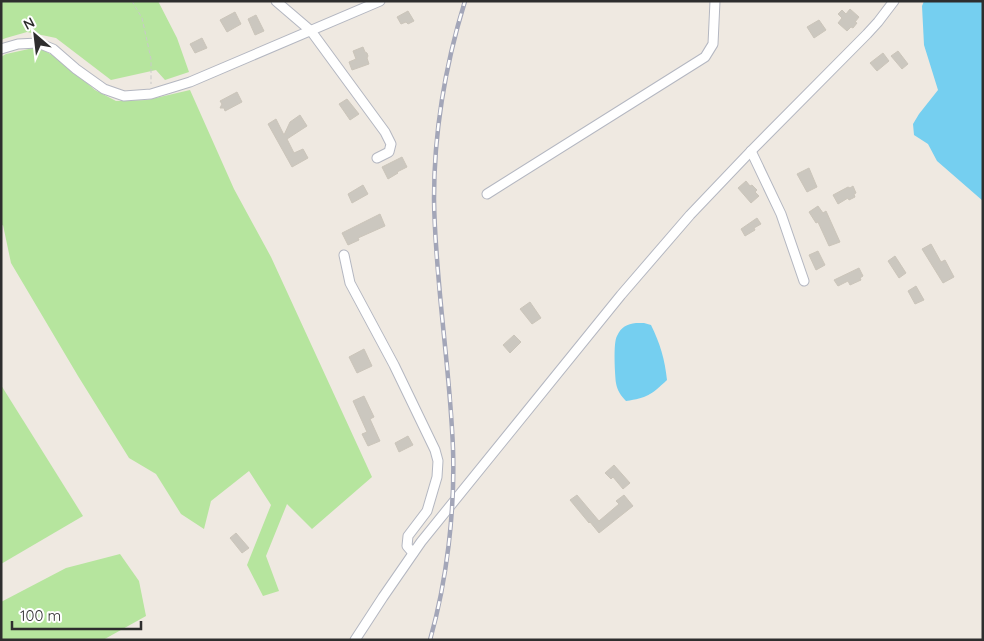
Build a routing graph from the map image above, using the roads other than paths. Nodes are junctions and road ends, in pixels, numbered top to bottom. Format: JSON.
{"nodes":[{"id":1,"x":276,"y":1,"type":"edge"},
{"id":2,"x":380,"y":1,"type":"edge"},
{"id":3,"x":716,"y":1,"type":"edge"},
{"id":4,"x":894,"y":1,"type":"edge"},
{"id":5,"x":311,"y":31,"type":"junction"},
{"id":6,"x":1,"y":49,"type":"edge"},
{"id":7,"x":751,"y":151,"type":"junction"},
{"id":8,"x":376,"y":158,"type":"dead end"},
{"id":9,"x":488,"y":194,"type":"dead end"},
{"id":10,"x":344,"y":255,"type":"dead end"},
{"id":11,"x":804,"y":281,"type":"dead end"},
{"id":12,"x":413,"y":553,"type":"junction"},
{"id":13,"x":354,"y":640,"type":"edge"}],
"edges":[{"from":1,"to":5,"type":"street"},
{"from":2,"to":5,"type":"street"},
{"from":3,"to":9,"type":"street"},
{"from":4,"to":7,"type":"street"},
{"from":5,"to":6,"type":"street"},
{"from":5,"to":8,"type":"street"},
{"from":7,"to":11,"type":"street"},
{"from":7,"to":12,"type":"street"},
{"from":10,"to":12,"type":"street"},
{"from":12,"to":13,"type":"street"}]}
